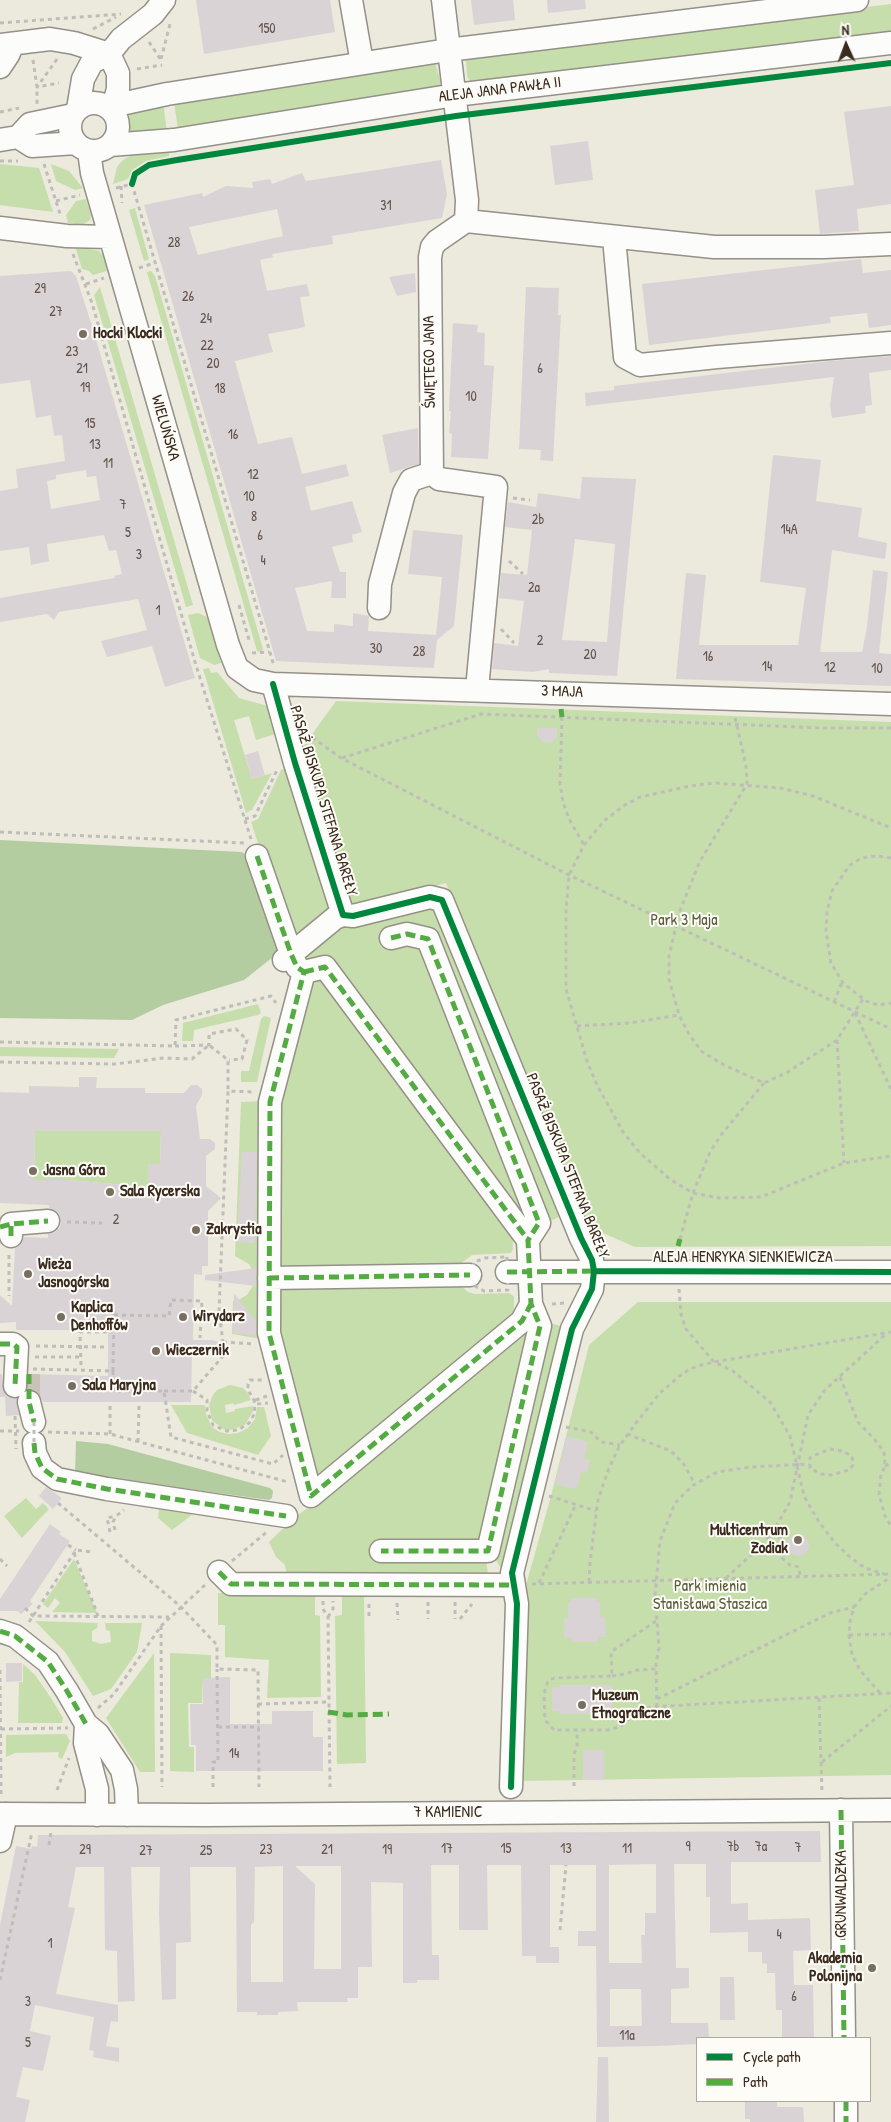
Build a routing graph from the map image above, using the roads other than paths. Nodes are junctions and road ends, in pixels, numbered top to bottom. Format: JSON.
{"nodes":[{"id":1,"x":352,"y":0,"type":"edge"},
{"id":2,"x":443,"y":0,"type":"edge"},
{"id":3,"x":857,"y":0,"type":"edge"},
{"id":4,"x":168,"y":9,"type":"edge"},
{"id":5,"x":891,"y":43,"type":"edge"},
{"id":6,"x":14,"y":44,"type":"edge"},
{"id":7,"x":448,"y":50,"type":"junction"},
{"id":8,"x":109,"y":54,"type":"junction"},
{"id":9,"x":362,"y":63,"type":"junction"},
{"id":10,"x":0,"y":67,"type":"edge"},
{"id":11,"x":455,"y":95,"type":"junction"},
{"id":12,"x":112,"y":111,"type":"junction"},
{"id":13,"x":75,"y":112,"type":"junction"},
{"id":14,"x":9,"y":139,"type":"edge"},
{"id":15,"x":91,"y":146,"type":"junction"},
{"id":16,"x":466,"y":221,"type":"junction"},
{"id":17,"x":0,"y":228,"type":"edge"},
{"id":18,"x":110,"y":237,"type":"junction"},
{"id":19,"x":614,"y":238,"type":"junction"},
{"id":20,"x":891,"y":244,"type":"edge"},
{"id":21,"x":891,"y":343,"type":"edge"},
{"id":22,"x":432,"y":473,"type":"junction"},
{"id":23,"x":379,"y":608,"type":"dead end"},
{"id":24,"x":237,"y":668,"type":"joint"},
{"id":25,"x":273,"y":684,"type":"junction"},
{"id":26,"x":477,"y":689,"type":"junction"},
{"id":27,"x":891,"y":704,"type":"edge"},
{"id":28,"x":257,"y":856,"type":"dead end"},
{"id":29,"x":343,"y":915,"type":"junction"},
{"id":30,"x":391,"y":938,"type":"dead end"},
{"id":31,"x":288,"y":957,"type":"junction"},
{"id":32,"x":304,"y":972,"type":"junction"},
{"id":33,"x":53,"y":1221,"type":"road end"},
{"id":34,"x":8,"y":1234,"type":"edge"},
{"id":35,"x":528,"y":1240,"type":"junction"},
{"id":36,"x":529,"y":1271,"type":"junction"},
{"id":37,"x":594,"y":1271,"type":"junction"},
{"id":38,"x":507,"y":1272,"type":"dead end"},
{"id":39,"x":891,"y":1272,"type":"edge"},
{"id":40,"x":470,"y":1275,"type":"dead end"},
{"id":41,"x":269,"y":1278,"type":"junction"},
{"id":42,"x":531,"y":1304,"type":"junction"},
{"id":43,"x":9,"y":1345,"type":"edge"},
{"id":44,"x":286,"y":1516,"type":"dead end"},
{"id":45,"x":381,"y":1551,"type":"dead end"},
{"id":46,"x":219,"y":1572,"type":"dead end"},
{"id":47,"x":520,"y":1585,"type":"junction"},
{"id":48,"x":0,"y":1631,"type":"edge"},
{"id":49,"x":77,"y":1723,"type":"junction"},
{"id":50,"x":511,"y":1787,"type":"dead end"},
{"id":51,"x":832,"y":1806,"type":"junction"},
{"id":52,"x":891,"y":1810,"type":"edge"},
{"id":53,"x":3,"y":1814,"type":"edge"},
{"id":54,"x":98,"y":1815,"type":"junction"},
{"id":55,"x":127,"y":1815,"type":"junction"},
{"id":56,"x":0,"y":1841,"type":"edge"},
{"id":57,"x":844,"y":2037,"type":"edge"},
{"id":58,"x":846,"y":2102,"type":"edge"},
{"id":59,"x":846,"y":2122,"type":"edge"}],
"edges":[{"from":1,"to":9,"type":"street"},
{"from":2,"to":7,"type":"street"},
{"from":3,"to":7,"type":"street"},
{"from":4,"to":8,"type":"street"},
{"from":5,"to":11,"type":"street","name":"ALEJA JANA PAWŁA II"},
{"from":6,"to":8,"type":"street"},
{"from":6,"to":10,"type":"street"},
{"from":7,"to":9,"type":"street"},
{"from":7,"to":11,"type":"street"},
{"from":8,"to":12,"type":"street"},
{"from":8,"to":13,"type":"street"},
{"from":9,"to":12,"type":"street"},
{"from":11,"to":15,"type":"street","name":"ALEJA JANA PAWŁA II"},
{"from":11,"to":16,"type":"street"},
{"from":12,"to":13,"type":"street"},
{"from":12,"to":15,"type":"street"},
{"from":13,"to":14,"type":"street","name":"ALEJA JANA PAWŁA II"},
{"from":13,"to":15,"type":"street"},
{"from":14,"to":15,"type":"street","name":"ALEJA JANA PAWŁA II"},
{"from":15,"to":18,"type":"street","name":"WIELUŃSKA"},
{"from":16,"to":19,"type":"street"},
{"from":16,"to":22,"type":"street","name":"ŚWIĘTEGO JANA"},
{"from":17,"to":18,"type":"street"},
{"from":18,"to":24,"type":"street","name":"WIELUŃSKA"},
{"from":19,"to":20,"type":"street"},
{"from":19,"to":21,"type":"street"},
{"from":22,"to":23,"type":"street"},
{"from":22,"to":26,"type":"street"},
{"from":24,"to":25,"type":"street","name":"3 MAJA"},
{"from":25,"to":26,"type":"street","name":"3 MAJA"},
{"from":25,"to":29,"type":"street","name":"PASAŻ BISKUPA STEFANA BAREŁY"},
{"from":26,"to":27,"type":"street","name":"3 MAJA"},
{"from":28,"to":31,"type":"street"},
{"from":29,"to":31,"type":"street"},
{"from":29,"to":37,"type":"street","name":"PASAŻ BISKUPA STEFANA BAREŁY"},
{"from":30,"to":35,"type":"street"},
{"from":31,"to":32,"type":"street"},
{"from":32,"to":35,"type":"street"},
{"from":32,"to":41,"type":"street"},
{"from":33,"to":34,"type":"street"},
{"from":35,"to":36,"type":"street"},
{"from":36,"to":37,"type":"street","name":"ALEJA HENRYKA SIENKIEWICZA"},
{"from":36,"to":38,"type":"street","name":"ALEJA HENRYKA SIENKIEWICZA"},
{"from":36,"to":42,"type":"street"},
{"from":37,"to":39,"type":"street","name":"ALEJA HENRYKA SIENKIEWICZA"},
{"from":37,"to":47,"type":"street","name":"PASAŻ BISKUPA STEFANA BAREŁY"},
{"from":40,"to":41,"type":"street"},
{"from":41,"to":42,"type":"street"},
{"from":42,"to":45,"type":"street"},
{"from":43,"to":44,"type":"street"},
{"from":46,"to":47,"type":"street"},
{"from":47,"to":50,"type":"street","name":"PASAŻ BISKUPA STEFANA BAREŁY"},
{"from":48,"to":49,"type":"street"},
{"from":49,"to":54,"type":"street"},
{"from":49,"to":55,"type":"street"},
{"from":51,"to":52,"type":"street","name":"7 KAMIENIC"},
{"from":51,"to":55,"type":"street","name":"7 KAMIENIC"},
{"from":51,"to":57,"type":"street","name":"GRUNWALDZKA"},
{"from":53,"to":54,"type":"street","name":"7 KAMIENIC"},
{"from":53,"to":56,"type":"street"},
{"from":54,"to":55,"type":"street","name":"7 KAMIENIC"},
{"from":58,"to":59,"type":"street"}]}
